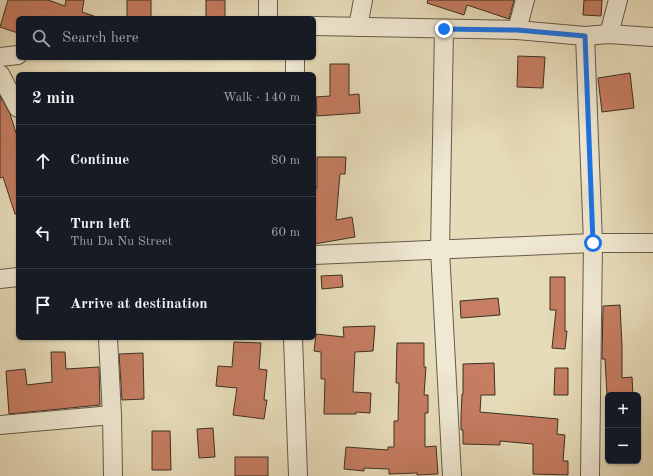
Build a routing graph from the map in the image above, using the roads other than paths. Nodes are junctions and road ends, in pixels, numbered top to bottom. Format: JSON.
{"nodes":[{"id":1,"x":268,"y":0,"type":"edge"},
{"id":2,"x":363,"y":0,"type":"edge"},
{"id":3,"x":524,"y":0,"type":"edge"},
{"id":4,"x":618,"y":0,"type":"edge"},
{"id":5,"x":268,"y":16,"type":"edge"},
{"id":6,"x":316,"y":26,"type":"edge"},
{"id":7,"x":358,"y":27,"type":"junction"},
{"id":8,"x":444,"y":29,"type":"junction"},
{"id":9,"x":517,"y":30,"type":"junction"},
{"id":10,"x":609,"y":34,"type":"junction"},
{"id":11,"x":585,"y":36,"type":"junction"},
{"id":12,"x":653,"y":37,"type":"edge"},
{"id":13,"x":16,"y":55,"type":"edge"},
{"id":14,"x":0,"y":57,"type":"edge"},
{"id":15,"x":295,"y":60,"type":"edge"},
{"id":16,"x":295,"y":72,"type":"edge"},
{"id":17,"x":0,"y":74,"type":"edge"},
{"id":18,"x":16,"y":104,"type":"edge"},
{"id":19,"x":593,"y":243,"type":"junction"},
{"id":20,"x":653,"y":243,"type":"edge"},
{"id":21,"x":440,"y":250,"type":"junction"},
{"id":22,"x":316,"y":256,"type":"edge"},
{"id":23,"x":16,"y":277,"type":"edge"},
{"id":24,"x":0,"y":279,"type":"edge"},
{"id":25,"x":108,"y":340,"type":"edge"},
{"id":26,"x":293,"y":340,"type":"edge"},
{"id":27,"x":112,"y":416,"type":"junction"},
{"id":28,"x":0,"y":425,"type":"edge"},
{"id":29,"x":113,"y":476,"type":"edge"},
{"id":30,"x":298,"y":476,"type":"edge"},
{"id":31,"x":452,"y":476,"type":"edge"},
{"id":32,"x":590,"y":476,"type":"edge"}],
"edges":[{"from":1,"to":5,"type":"street"},
{"from":2,"to":7,"type":"street"},
{"from":3,"to":9,"type":"street"},
{"from":4,"to":10,"type":"street"},
{"from":6,"to":7,"type":"street"},
{"from":7,"to":8,"type":"street"},
{"from":8,"to":9,"type":"street"},
{"from":8,"to":21,"type":"street"},
{"from":9,"to":11,"type":"street"},
{"from":10,"to":11,"type":"street"},
{"from":10,"to":12,"type":"street"},
{"from":11,"to":19,"type":"street"},
{"from":13,"to":14,"type":"street"},
{"from":15,"to":16,"type":"street"},
{"from":17,"to":18,"type":"street"},
{"from":19,"to":20,"type":"street"},
{"from":19,"to":21,"type":"street"},
{"from":19,"to":32,"type":"street"},
{"from":21,"to":22,"type":"street"},
{"from":21,"to":31,"type":"street"},
{"from":23,"to":24,"type":"street"},
{"from":25,"to":27,"type":"street"},
{"from":26,"to":30,"type":"street"},
{"from":27,"to":28,"type":"street"},
{"from":27,"to":29,"type":"street"}]}
